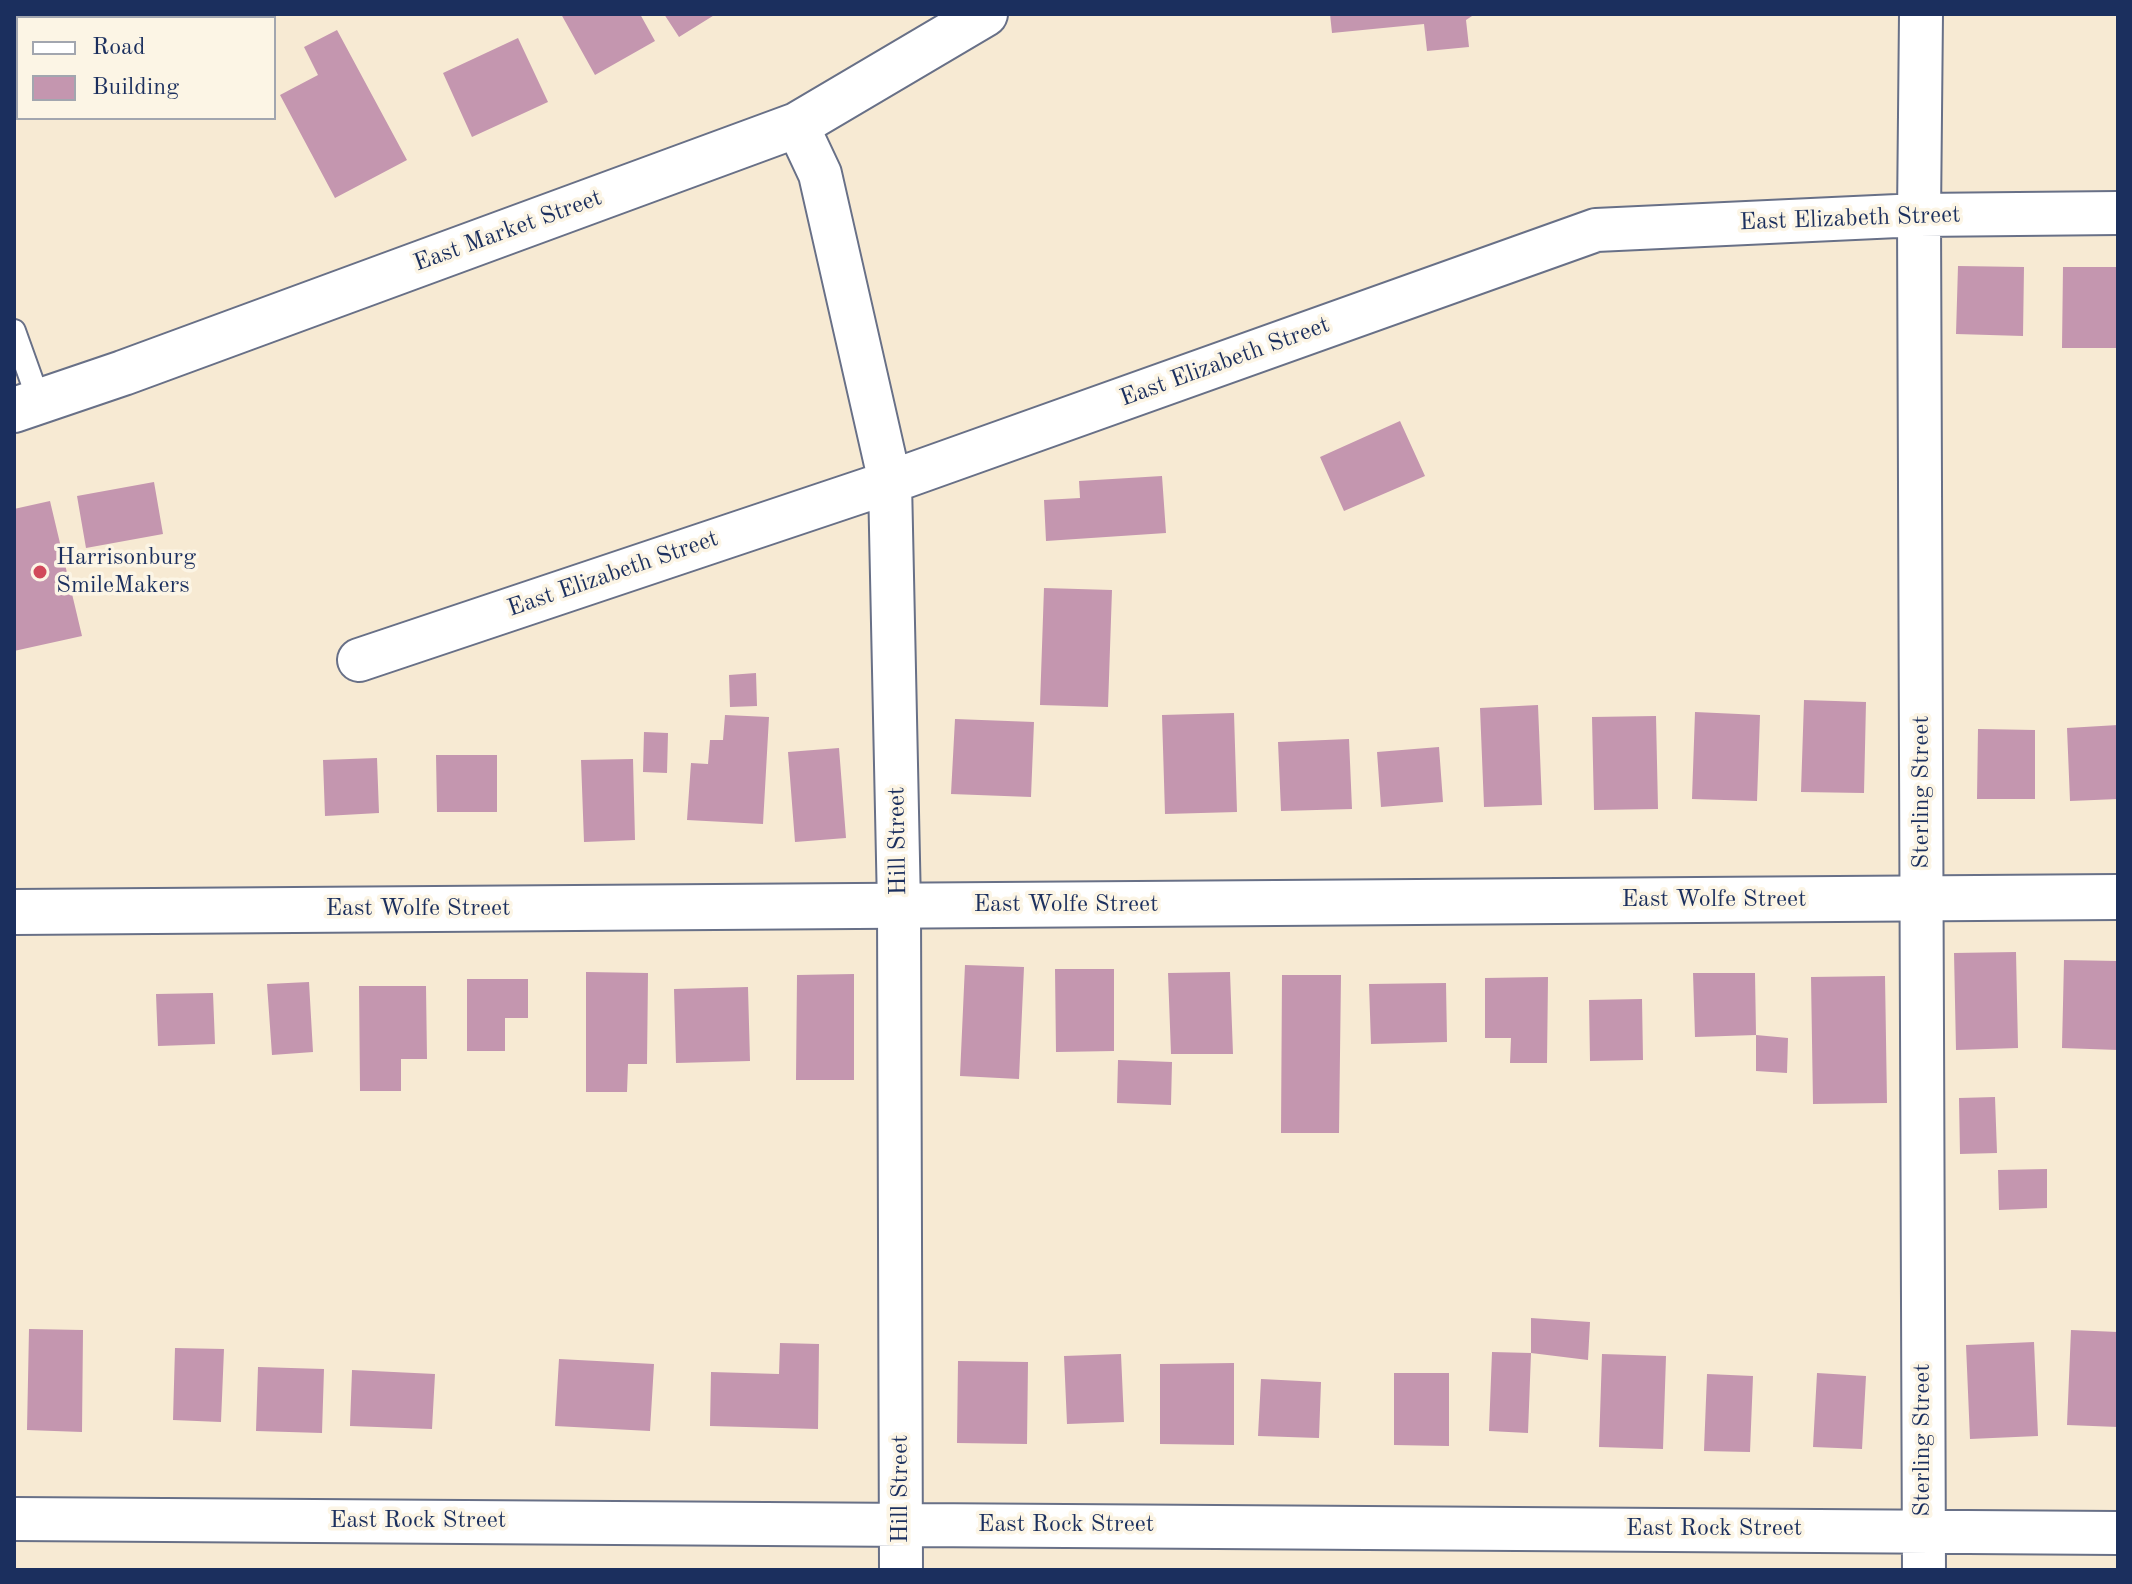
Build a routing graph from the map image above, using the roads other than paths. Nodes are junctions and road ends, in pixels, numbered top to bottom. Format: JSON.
{"nodes":[{"id":1,"x":985,"y":14,"type":"edge"},
{"id":2,"x":1921,"y":14,"type":"edge"},
{"id":3,"x":797,"y":125,"type":"junction"},
{"id":4,"x":2118,"y":213,"type":"edge"},
{"id":5,"x":1919,"y":215,"type":"junction"},
{"id":6,"x":14,"y":331,"type":"edge"},
{"id":7,"x":26,"y":405,"type":"edge"},
{"id":8,"x":890,"y":482,"type":"junction"},
{"id":9,"x":359,"y":660,"type":"dead end"},
{"id":10,"x":2118,"y":897,"type":"edge"},
{"id":11,"x":1922,"y":898,"type":"junction"},
{"id":12,"x":899,"y":906,"type":"junction"},
{"id":13,"x":14,"y":912,"type":"edge"},
{"id":14,"x":14,"y":1519,"type":"edge"},
{"id":15,"x":901,"y":1524,"type":"junction"},
{"id":16,"x":2118,"y":1533,"type":"edge"},
{"id":17,"x":1924,"y":1550,"type":"edge"},
{"id":18,"x":901,"y":1570,"type":"edge"}],
"edges":[{"from":1,"to":3,"type":"street","name":"East Market Street"},
{"from":2,"to":5,"type":"street","name":"Sterling Street"},
{"from":3,"to":7,"type":"street","name":"East Market Street"},
{"from":3,"to":8,"type":"street","name":"Hill Street"},
{"from":4,"to":5,"type":"street","name":"East Elizabeth Street"},
{"from":5,"to":8,"type":"street","name":"East Elizabeth Street"},
{"from":5,"to":11,"type":"street","name":"Sterling Street"},
{"from":6,"to":7,"type":"lane"},
{"from":8,"to":9,"type":"street","name":"East Elizabeth Street"},
{"from":8,"to":12,"type":"street","name":"Hill Street"},
{"from":10,"to":11,"type":"street","name":"East Wolfe Street"},
{"from":11,"to":12,"type":"street","name":"East Wolfe Street"},
{"from":11,"to":17,"type":"street","name":"Sterling Street"},
{"from":12,"to":13,"type":"street","name":"East Wolfe Street"},
{"from":12,"to":15,"type":"street","name":"Hill Street"},
{"from":14,"to":15,"type":"street","name":"East Rock Street"},
{"from":15,"to":17,"type":"street","name":"East Rock Street"},
{"from":15,"to":18,"type":"street","name":"Hill Street"},
{"from":16,"to":17,"type":"street","name":"East Rock Street"}]}
